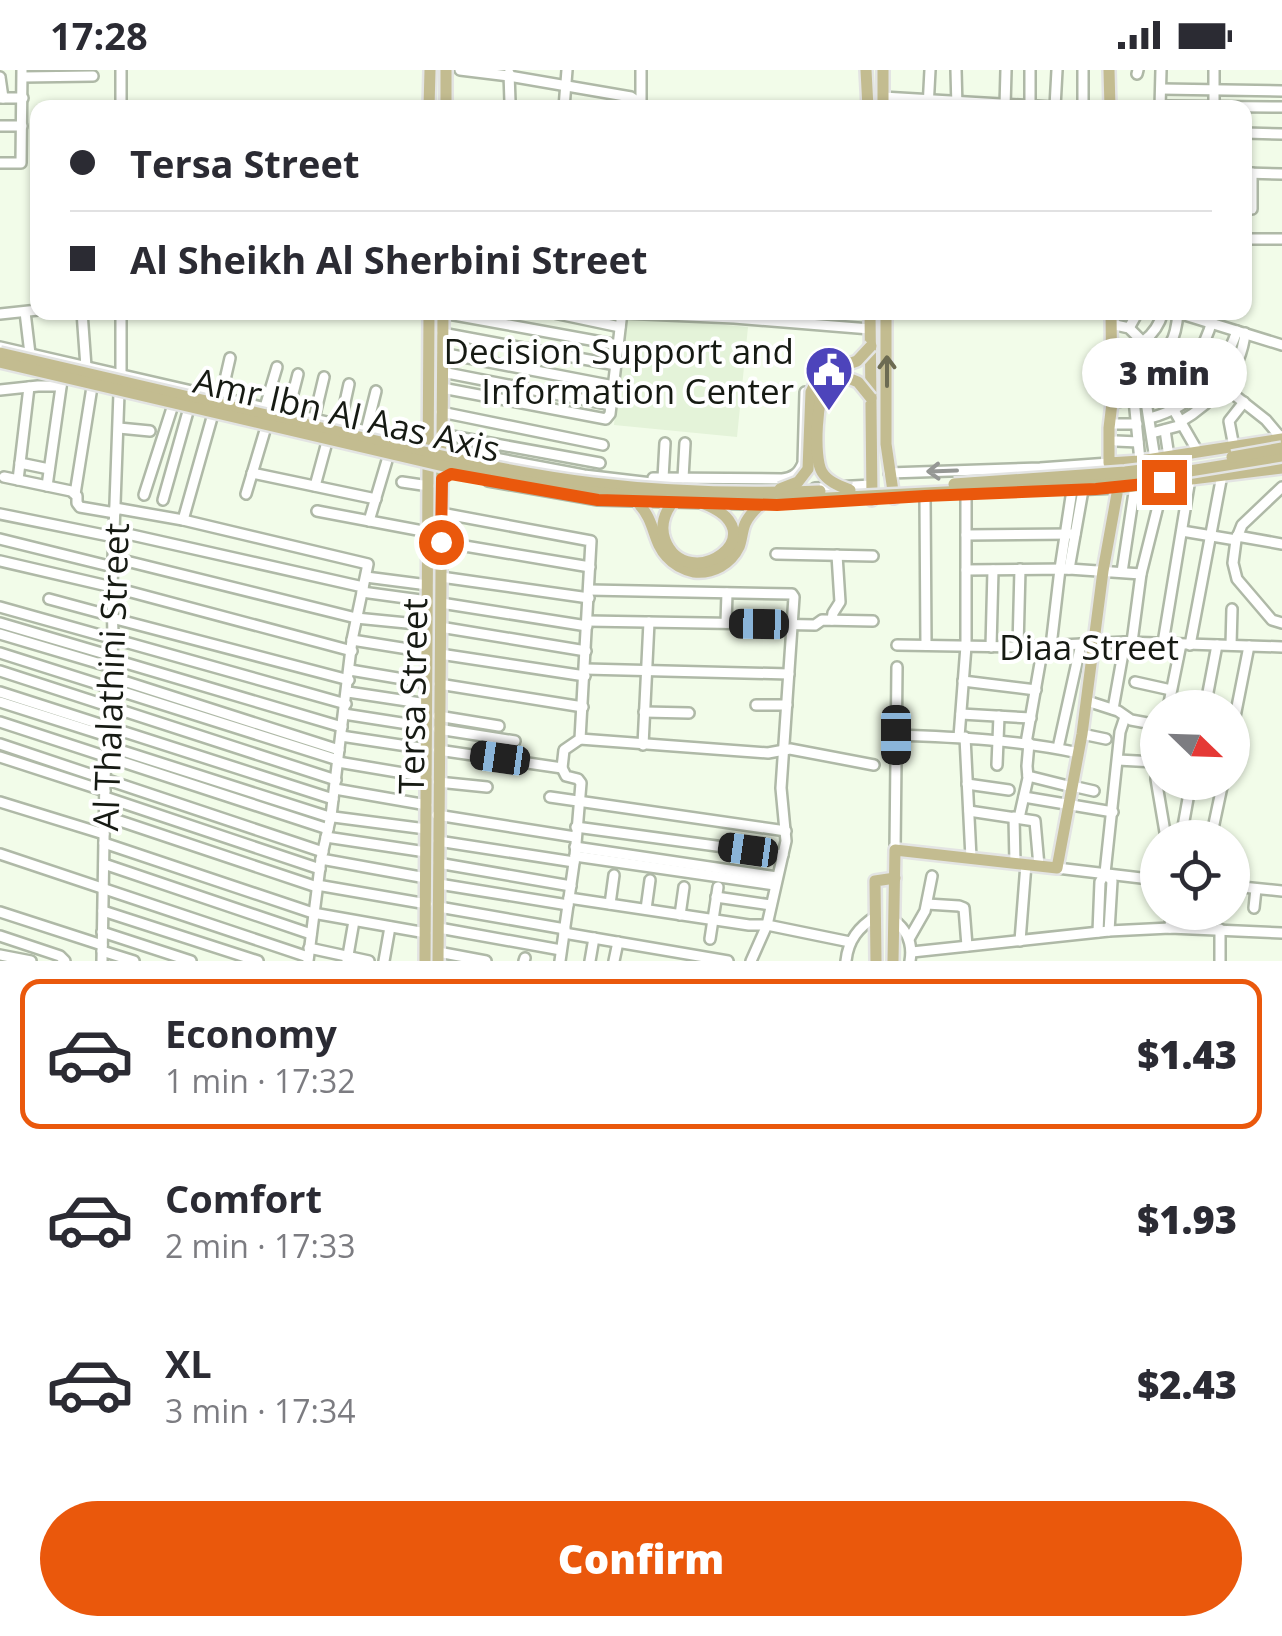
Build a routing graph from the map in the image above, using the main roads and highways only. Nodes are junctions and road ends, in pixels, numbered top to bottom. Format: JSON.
{"nodes":[{"id":1,"x":430,"y":70,"type":"edge"},
{"id":2,"x":446,"y":70,"type":"edge"},
{"id":3,"x":866,"y":70,"type":"edge"},
{"id":4,"x":883,"y":70,"type":"edge"},
{"id":5,"x":1109,"y":70,"type":"edge"},
{"id":6,"x":429,"y":100,"type":"edge"},
{"id":7,"x":446,"y":100,"type":"edge"},
{"id":8,"x":868,"y":100,"type":"edge"},
{"id":9,"x":883,"y":100,"type":"edge"},
{"id":10,"x":1110,"y":100,"type":"edge"},
{"id":11,"x":429,"y":320,"type":"edge"},
{"id":12,"x":443,"y":320,"type":"edge"},
{"id":13,"x":870,"y":320,"type":"edge"},
{"id":14,"x":886,"y":320,"type":"edge"},
{"id":15,"x":1111,"y":320,"type":"edge"},
{"id":16,"x":870,"y":346,"type":"junction"},
{"id":17,"x":0,"y":350,"type":"edge"},
{"id":18,"x":0,"y":365,"type":"edge"},
{"id":19,"x":871,"y":398,"type":"junction"},
{"id":20,"x":1112,"y":405,"type":"junction"},
{"id":21,"x":437,"y":438,"type":"junction"},
{"id":22,"x":1282,"y":439,"type":"edge"},
{"id":23,"x":1260,"y":444,"type":"junction"},
{"id":24,"x":1282,"y":448,"type":"edge"},
{"id":25,"x":1282,"y":456,"type":"edge"},
{"id":26,"x":1115,"y":463,"type":"junction"},
{"id":27,"x":1282,"y":468,"type":"edge"},
{"id":28,"x":1266,"y":470,"type":"junction"},
{"id":29,"x":850,"y":490,"type":"junction"},
{"id":30,"x":768,"y":496,"type":"junction"},
{"id":31,"x":894,"y":498,"type":"road end"},
{"id":32,"x":693,"y":500,"type":"junction"},
{"id":33,"x":872,"y":500,"type":"road end"},
{"id":34,"x":638,"y":503,"type":"road end"},
{"id":35,"x":672,"y":503,"type":"road end"},
{"id":36,"x":434,"y":602,"type":"junction"},
{"id":37,"x":433,"y":683,"type":"junction"},
{"id":38,"x":434,"y":724,"type":"junction"},
{"id":39,"x":432,"y":779,"type":"junction"},
{"id":40,"x":895,"y":878,"type":"junction"},
{"id":41,"x":432,"y":881,"type":"junction"},
{"id":42,"x":432,"y":930,"type":"junction"},
{"id":43,"x":438,"y":956,"type":"edge"},
{"id":44,"x":425,"y":961,"type":"edge"},
{"id":45,"x":876,"y":961,"type":"edge"},
{"id":46,"x":892,"y":961,"type":"edge"}],
"edges":[{"from":1,"to":6,"type":"main road"},
{"from":2,"to":7,"type":"main road"},
{"from":3,"to":8,"type":"main road"},
{"from":4,"to":9,"type":"main road"},
{"from":5,"to":10,"type":"main road"},
{"from":11,"to":21,"type":"main road","name":"Tersa Street"},
{"from":12,"to":21,"type":"main road","name":"Tersa Street"},
{"from":13,"to":16,"type":"main road"},
{"from":31,"to":14,"type":"main road","one_way":true},
{"from":15,"to":20,"type":"main road"},
{"from":16,"to":19,"type":"main road"},
{"from":16,"to":30,"type":"main road","bridge":true},
{"from":17,"to":30,"type":"main road","name":"Amr Ibn Al Aas Axis","bridge":true},
{"from":18,"to":32,"type":"main road","name":"Amr Ibn Al Aas Axis","bridge":true},
{"from":19,"to":29,"type":"main road","bridge":true},
{"from":19,"to":33,"type":"main road"},
{"from":20,"to":26,"type":"main road"},
{"from":20,"to":26,"type":"main road"},
{"from":21,"to":36,"type":"main road","name":"Tersa Street"},
{"from":21,"to":36,"type":"main road","name":"Tersa Street"},
{"from":22,"to":23,"type":"main road"},
{"from":23,"to":26,"type":"main road"},
{"from":23,"to":28,"type":"main road"},
{"from":24,"to":29,"type":"main road","name":"Amr Ibn Al Aas Axis","bridge":true},
{"from":25,"to":30,"type":"main road","name":"Amr Ibn Al Aas Axis","bridge":true},
{"from":27,"to":28,"type":"main road"},
{"from":28,"to":40,"type":"main road"},
{"from":29,"to":30,"type":"main road","name":"Amr Ibn Al Aas Axis","bridge":true},
{"from":30,"to":32,"type":"main road","name":"Amr Ibn Al Aas Axis","bridge":true},
{"from":30,"to":34,"type":"main road","bridge":true},
{"from":32,"to":35,"type":"main road","bridge":true},
{"from":36,"to":37,"type":"main road","name":"Tersa Street"},
{"from":37,"to":38,"type":"main road","name":"Tersa Street"},
{"from":37,"to":38,"type":"main road","name":"Tersa Street"},
{"from":38,"to":39,"type":"main road","name":"Tersa Street"},
{"from":39,"to":41,"type":"main road","name":"Tersa Street"},
{"from":39,"to":41,"type":"main road","name":"Tersa Street"},
{"from":40,"to":45,"type":"main road"},
{"from":40,"to":46,"type":"main road"},
{"from":41,"to":42,"type":"main road","name":"Tersa Street"},
{"from":42,"to":43,"type":"main road","name":"Tersa Street"},
{"from":42,"to":44,"type":"main road","name":"Tersa Street"}]}
